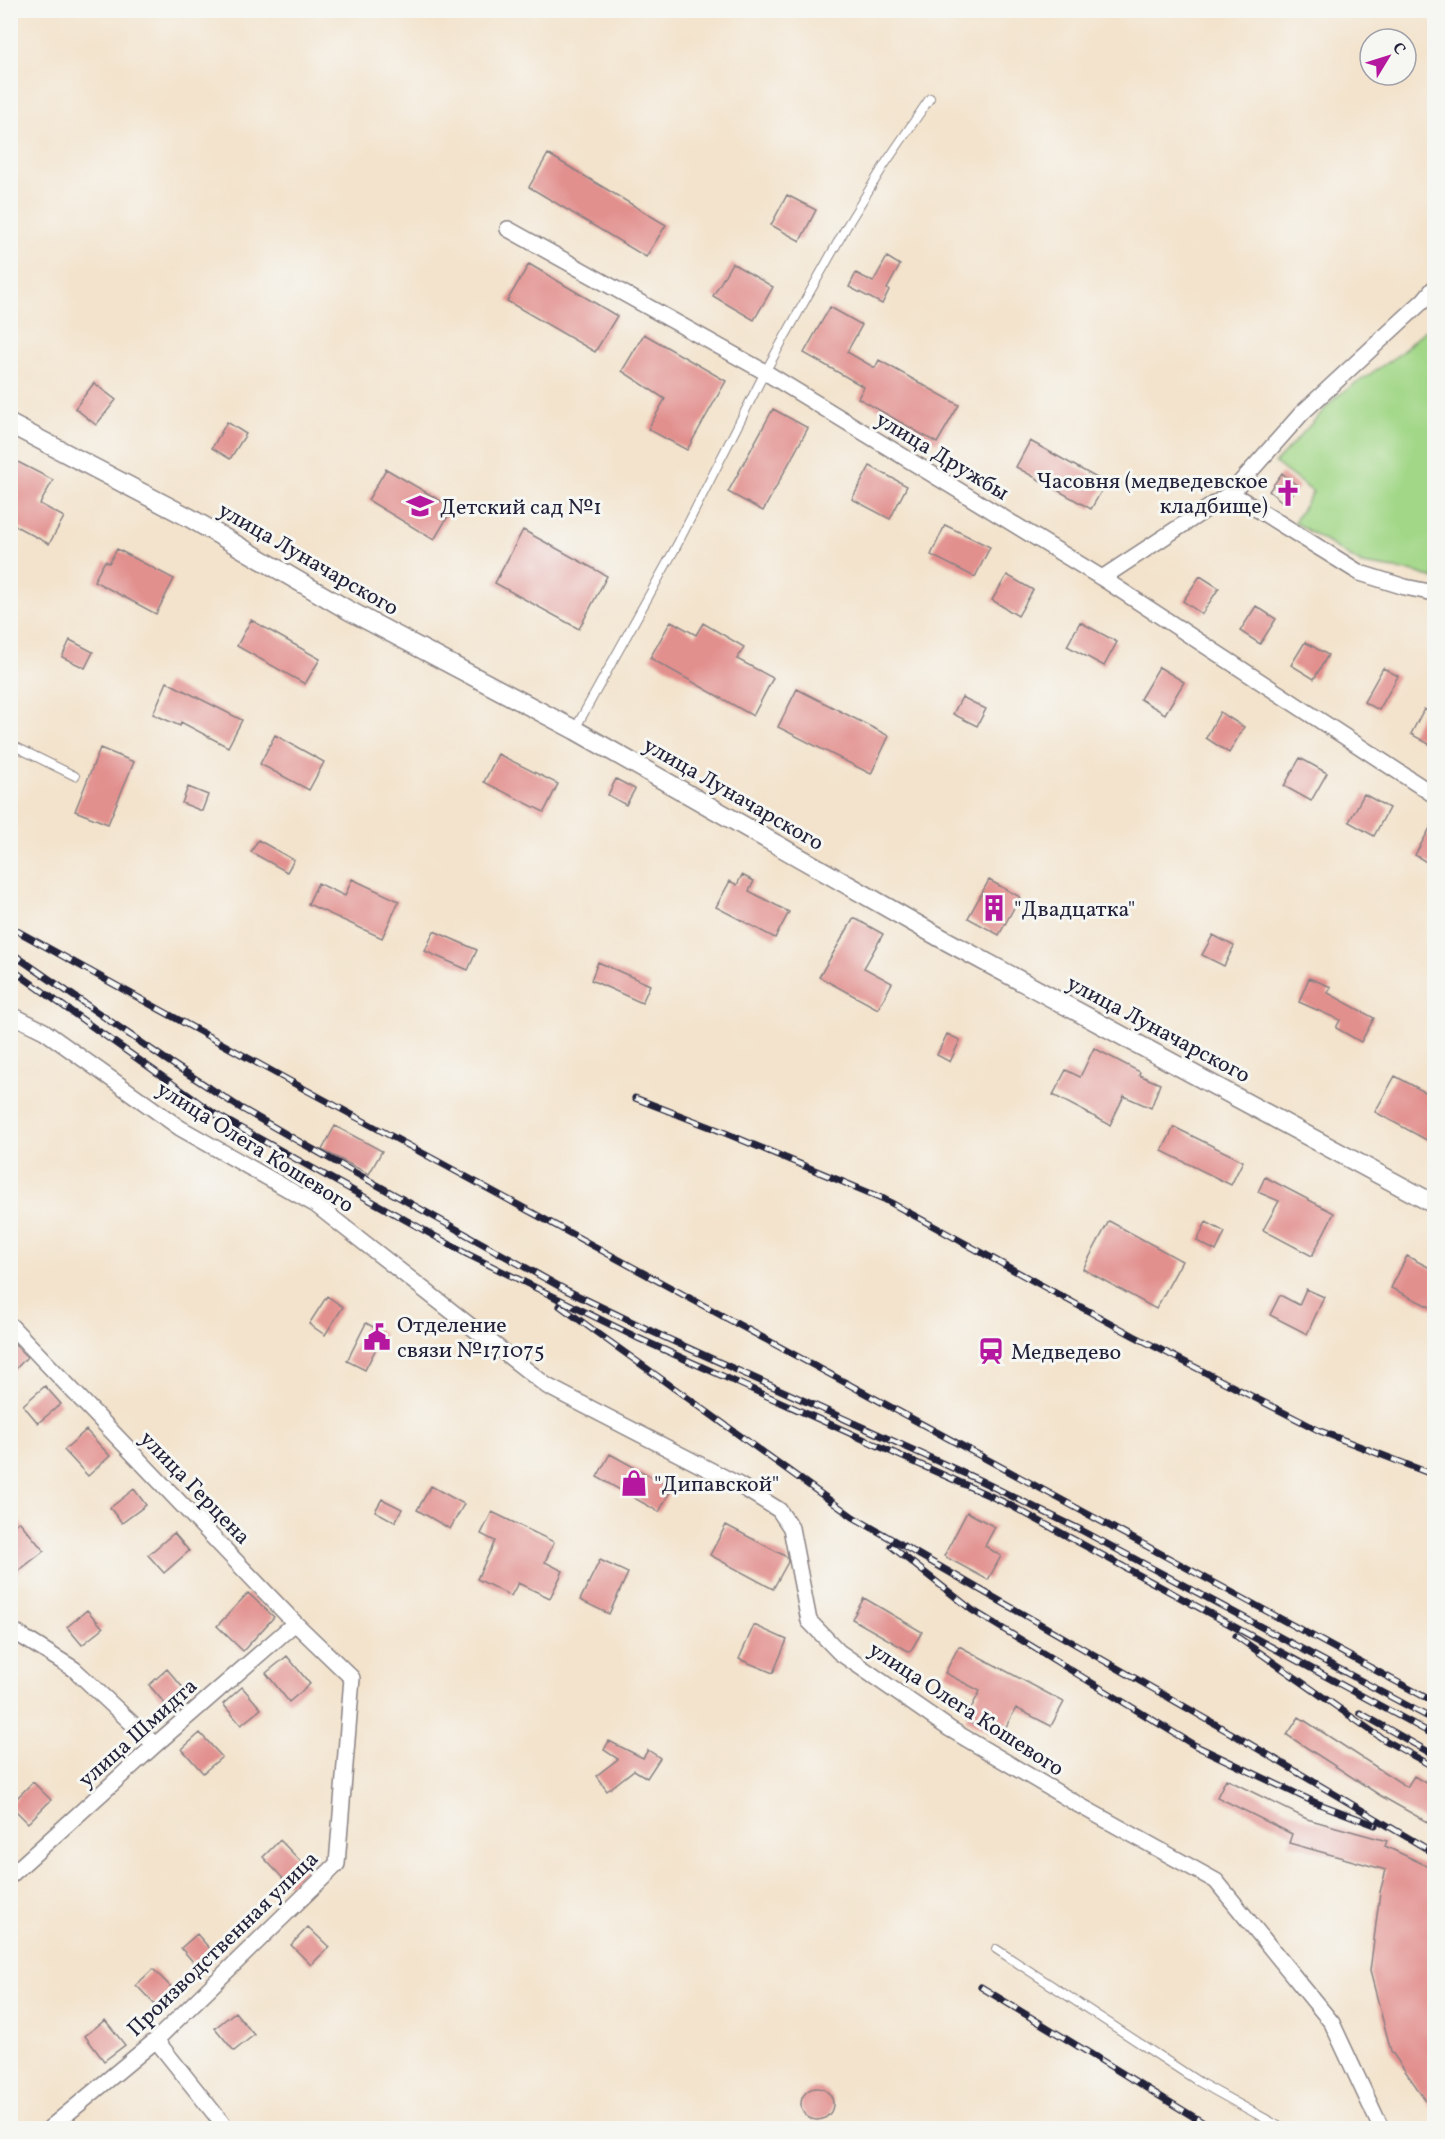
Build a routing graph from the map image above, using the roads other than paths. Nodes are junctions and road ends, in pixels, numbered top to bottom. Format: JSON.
{"nodes":[{"id":1,"x":930,"y":98,"type":"dead end"},
{"id":2,"x":508,"y":229,"type":"dead end"},
{"id":3,"x":1434,"y":288,"type":"edge"},
{"id":4,"x":765,"y":372,"type":"junction"},
{"id":5,"x":10,"y":424,"type":"edge"},
{"id":6,"x":1231,"y":493,"type":"junction"},
{"id":7,"x":1102,"y":578,"type":"junction"},
{"id":8,"x":1434,"y":593,"type":"edge"},
{"id":9,"x":575,"y":730,"type":"junction"},
{"id":10,"x":10,"y":744,"type":"edge"},
{"id":11,"x":75,"y":776,"type":"dead end"},
{"id":12,"x":1434,"y":795,"type":"edge"},
{"id":13,"x":10,"y":1014,"type":"edge"},
{"id":14,"x":1434,"y":1204,"type":"edge"},
{"id":15,"x":10,"y":1325,"type":"edge"},
{"id":16,"x":295,"y":1623,"type":"junction"},
{"id":17,"x":10,"y":1629,"type":"edge"},
{"id":18,"x":352,"y":1678,"type":"joint"},
{"id":19,"x":155,"y":1745,"type":"junction"},
{"id":20,"x":13,"y":1869,"type":"edge"},
{"id":21,"x":996,"y":1949,"type":"dead end"},
{"id":22,"x":156,"y":2040,"type":"junction"},
{"id":23,"x":50,"y":2128,"type":"edge"},
{"id":24,"x":226,"y":2128,"type":"edge"},
{"id":25,"x":1282,"y":2128,"type":"edge"},
{"id":26,"x":1381,"y":2128,"type":"edge"}],
"edges":[{"from":1,"to":4,"type":"lane"},
{"from":2,"to":4,"type":"street","name":"улица Дружбы"},
{"from":3,"to":6,"type":"street"},
{"from":4,"to":7,"type":"street","name":"улица Дружбы"},
{"from":4,"to":9,"type":"lane"},
{"from":5,"to":9,"type":"street","name":"улица Луначарского"},
{"from":6,"to":7,"type":"street"},
{"from":6,"to":8,"type":"street"},
{"from":7,"to":12,"type":"street","name":"улица Дружбы"},
{"from":9,"to":14,"type":"street","name":"улица Луначарского"},
{"from":10,"to":11,"type":"lane"},
{"from":13,"to":26,"type":"street","name":"улица Олега Кошевого"},
{"from":15,"to":16,"type":"street","name":"улица Герцена"},
{"from":16,"to":18,"type":"street","name":"улица Герцена"},
{"from":16,"to":19,"type":"street","name":"улица Шмидта"},
{"from":17,"to":19,"type":"street"},
{"from":18,"to":22,"type":"street","name":"Производственная улица"},
{"from":19,"to":20,"type":"street","name":"улица Шмидта"},
{"from":21,"to":25,"type":"lane"},
{"from":22,"to":23,"type":"street","name":"Производственная улица"},
{"from":22,"to":24,"type":"street"}]}
